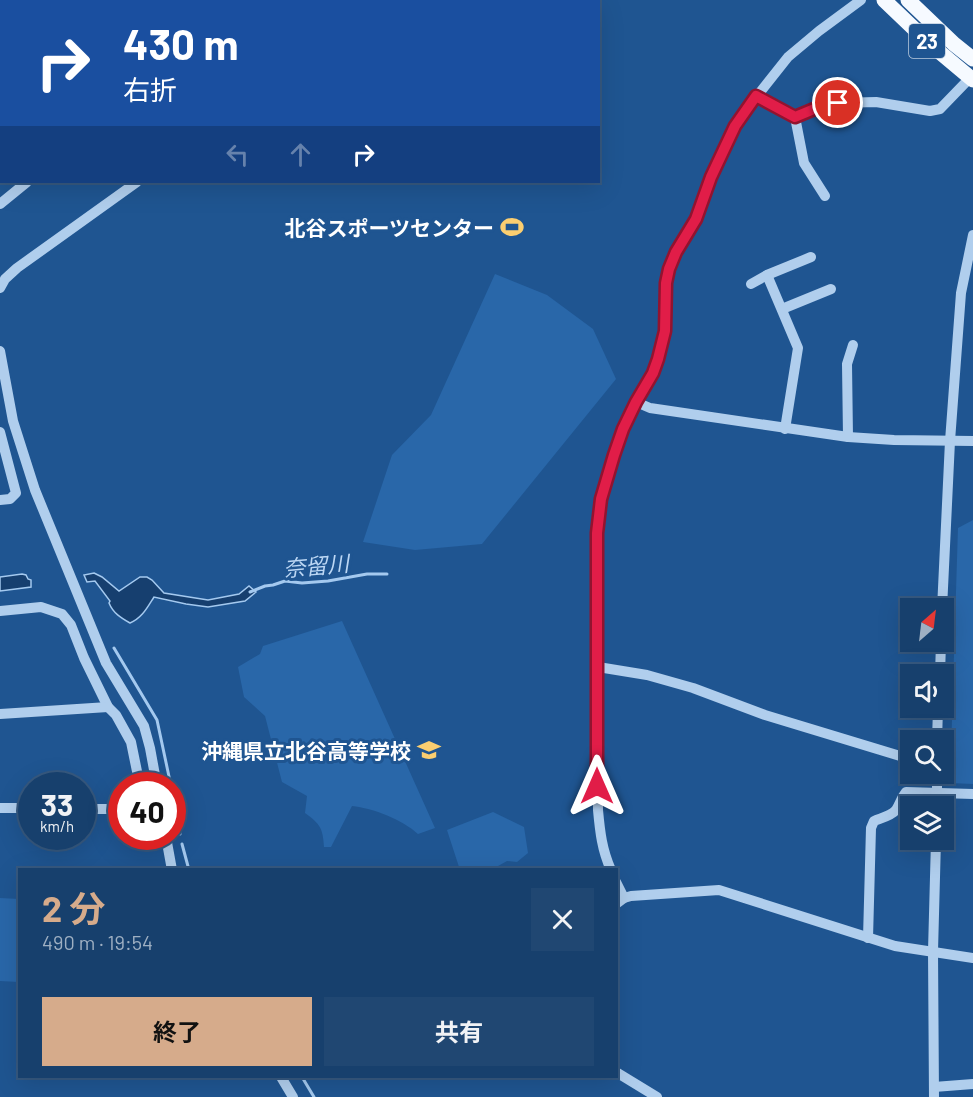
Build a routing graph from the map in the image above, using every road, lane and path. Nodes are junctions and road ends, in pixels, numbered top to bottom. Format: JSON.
{"nodes":[{"id":1,"x":861,"y":0,"type":"edge"},
{"id":2,"x":884,"y":0,"type":"edge"},
{"id":3,"x":908,"y":0,"type":"edge"},
{"id":4,"x":973,"y":59,"type":"edge"},
{"id":5,"x":972,"y":79,"type":"edge"},
{"id":6,"x":756,"y":96,"type":"junction"},
{"id":7,"x":795,"y":117,"type":"junction"},
{"id":8,"x":26,"y":183,"type":"edge"},
{"id":9,"x":136,"y":183,"type":"edge"},
{"id":10,"x":825,"y":196,"type":"dead end"},
{"id":11,"x":0,"y":204,"type":"edge"},
{"id":12,"x":973,"y":235,"type":"edge"},
{"id":13,"x":811,"y":257,"type":"dead end"},
{"id":14,"x":767,"y":275,"type":"junction"},
{"id":15,"x":751,"y":284,"type":"dead end"},
{"id":16,"x":0,"y":288,"type":"edge"},
{"id":17,"x":831,"y":289,"type":"dead end"},
{"id":18,"x":782,"y":309,"type":"junction"},
{"id":19,"x":853,"y":345,"type":"dead end"},
{"id":20,"x":0,"y":351,"type":"edge"},
{"id":21,"x":636,"y":402,"type":"junction"},
{"id":22,"x":785,"y":429,"type":"junction"},
{"id":23,"x":0,"y":432,"type":"edge"},
{"id":24,"x":848,"y":437,"type":"junction"},
{"id":25,"x":950,"y":441,"type":"junction"},
{"id":26,"x":973,"y":441,"type":"edge"},
{"id":27,"x":0,"y":500,"type":"edge"},
{"id":28,"x":943,"y":598,"type":"edge"},
{"id":29,"x":0,"y":611,"type":"edge"},
{"id":30,"x":598,"y":668,"type":"junction"},
{"id":31,"x":108,"y":707,"type":"junction"},
{"id":32,"x":0,"y":714,"type":"edge"},
{"id":33,"x":900,"y":756,"type":"edge"},
{"id":34,"x":137,"y":772,"type":"edge"},
{"id":35,"x":154,"y":772,"type":"edge"},
{"id":36,"x":937,"y":784,"type":"edge"},
{"id":37,"x":937,"y":793,"type":"junction"},
{"id":38,"x":973,"y":794,"type":"edge"},
{"id":39,"x":0,"y":808,"type":"edge"},
{"id":40,"x":18,"y":808,"type":"edge"},
{"id":41,"x":168,"y":850,"type":"edge"},
{"id":42,"x":936,"y":850,"type":"edge"},
{"id":43,"x":172,"y":868,"type":"edge"},
{"id":44,"x":610,"y":868,"type":"edge"},
{"id":45,"x":620,"y":901,"type":"edge"},
{"id":46,"x":867,"y":938,"type":"junction"},
{"id":47,"x":933,"y":951,"type":"junction"},
{"id":48,"x":973,"y":958,"type":"edge"},
{"id":49,"x":618,"y":1073,"type":"edge"},
{"id":50,"x":282,"y":1078,"type":"edge"},
{"id":51,"x":973,"y":1084,"type":"edge"},
{"id":52,"x":934,"y":1092,"type":"edge"},
{"id":53,"x":293,"y":1097,"type":"edge"},
{"id":54,"x":657,"y":1097,"type":"edge"}],
"edges":[{"from":1,"to":6,"type":"street"},
{"from":2,"to":5,"type":"main road","number":"23"},
{"from":3,"to":4,"type":"main road","number":"23"},
{"from":5,"to":7,"type":"street"},
{"from":6,"to":7,"type":"street"},
{"from":6,"to":21,"type":"street"},
{"from":7,"to":10,"type":"street"},
{"from":8,"to":11,"type":"street"},
{"from":9,"to":16,"type":"street"},
{"from":12,"to":25,"type":"street"},
{"from":13,"to":14,"type":"street"},
{"from":14,"to":15,"type":"street"},
{"from":14,"to":18,"type":"street"},
{"from":17,"to":18,"type":"street"},
{"from":18,"to":22,"type":"street"},
{"from":19,"to":24,"type":"street"},
{"from":20,"to":35,"type":"street"},
{"from":21,"to":22,"type":"street"},
{"from":21,"to":30,"type":"street"},
{"from":22,"to":24,"type":"street"},
{"from":23,"to":27,"type":"street"},
{"from":24,"to":25,"type":"street"},
{"from":25,"to":26,"type":"street"},
{"from":25,"to":28,"type":"street"},
{"from":29,"to":31,"type":"street"},
{"from":30,"to":33,"type":"street"},
{"from":30,"to":44,"type":"street"},
{"from":31,"to":32,"type":"street"},
{"from":31,"to":34,"type":"street"},
{"from":36,"to":37,"type":"street"},
{"from":37,"to":38,"type":"street"},
{"from":37,"to":46,"type":"street"},
{"from":39,"to":40,"type":"street"},
{"from":41,"to":43,"type":"street"},
{"from":42,"to":47,"type":"street"},
{"from":45,"to":46,"type":"street"},
{"from":46,"to":47,"type":"street"},
{"from":47,"to":48,"type":"street"},
{"from":47,"to":52,"type":"street"},
{"from":49,"to":54,"type":"street"},
{"from":50,"to":53,"type":"street"},
{"from":51,"to":52,"type":"street"}]}
